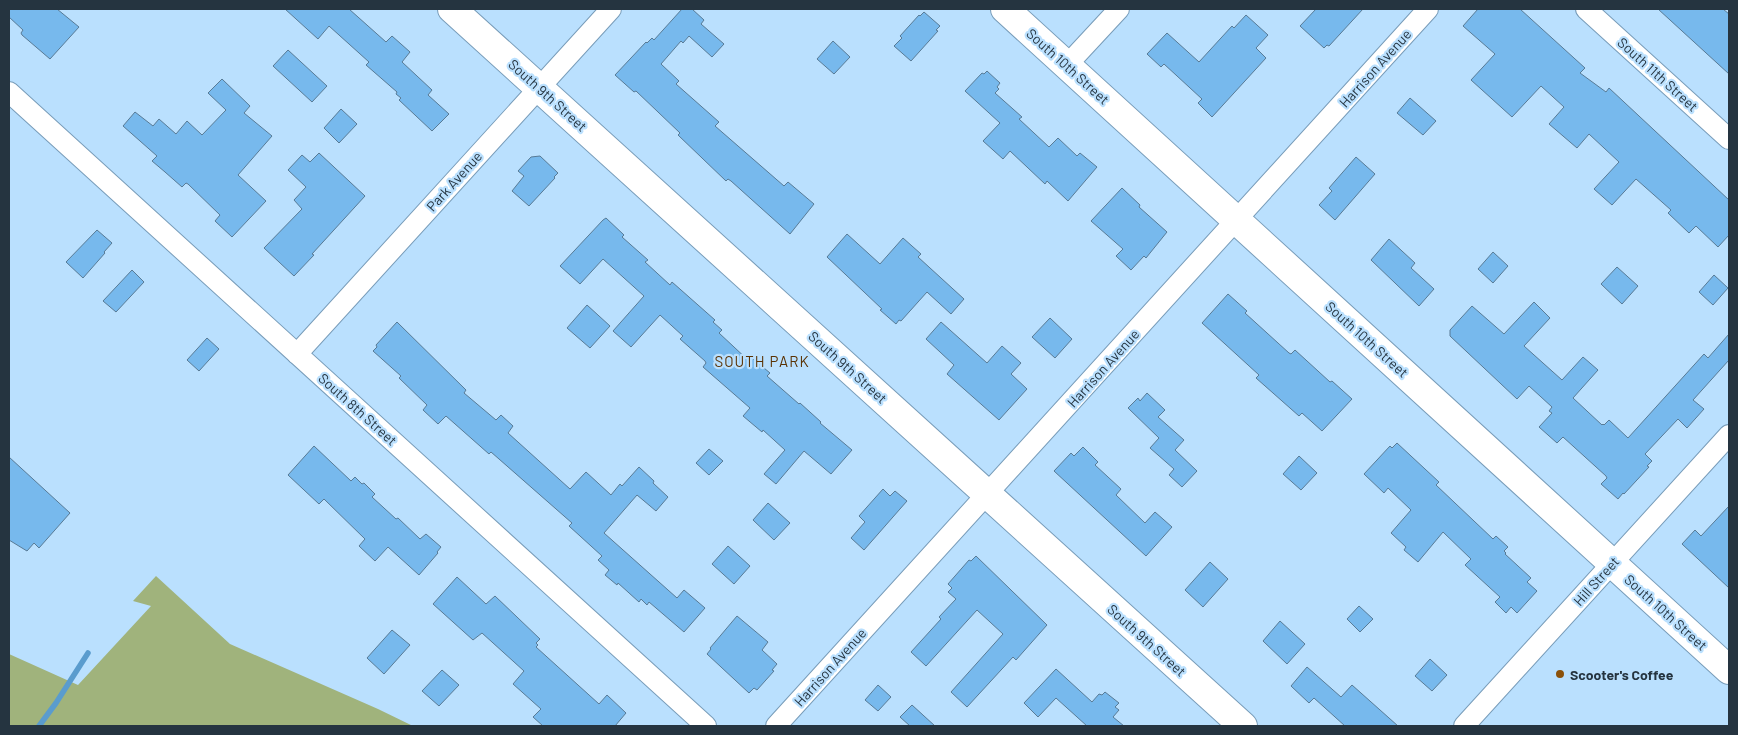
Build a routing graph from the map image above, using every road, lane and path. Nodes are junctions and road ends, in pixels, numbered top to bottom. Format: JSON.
{"nodes":[{"id":1,"x":452,"y":9,"type":"edge"},
{"id":2,"x":611,"y":9,"type":"edge"},
{"id":3,"x":1004,"y":9,"type":"edge"},
{"id":4,"x":1119,"y":9,"type":"edge"},
{"id":5,"x":1428,"y":9,"type":"edge"},
{"id":6,"x":1586,"y":9,"type":"edge"},
{"id":7,"x":1067,"y":65,"type":"junction"},
{"id":8,"x":540,"y":88,"type":"junction"},
{"id":9,"x":9,"y":92,"type":"edge"},
{"id":10,"x":1729,"y":139,"type":"edge"},
{"id":11,"x":1237,"y":220,"type":"junction"},
{"id":12,"x":297,"y":354,"type":"junction"},
{"id":13,"x":1729,"y":436,"type":"edge"},
{"id":14,"x":987,"y":494,"type":"junction"},
{"id":15,"x":1612,"y":563,"type":"junction"},
{"id":16,"x":1729,"y":670,"type":"edge"},
{"id":17,"x":706,"y":726,"type":"edge"},
{"id":18,"x":776,"y":726,"type":"edge"},
{"id":19,"x":1243,"y":726,"type":"edge"},
{"id":20,"x":1464,"y":726,"type":"edge"}],
"edges":[{"from":1,"to":8,"type":"main road","name":"South 9th Street"},
{"from":2,"to":8,"type":"street","name":"Park Avenue"},
{"from":3,"to":7,"type":"main road","name":"South 10th Street"},
{"from":4,"to":7,"type":"street"},
{"from":5,"to":11,"type":"street","name":"Harrison Avenue"},
{"from":6,"to":10,"type":"street","name":"South 11th Street"},
{"from":7,"to":11,"type":"main road","name":"South 10th Street"},
{"from":8,"to":12,"type":"street","name":"Park Avenue"},
{"from":8,"to":14,"type":"main road","name":"South 9th Street"},
{"from":9,"to":12,"type":"street","name":"South 8th Street"},
{"from":11,"to":14,"type":"street","name":"Harrison Avenue"},
{"from":11,"to":15,"type":"main road","name":"South 10th Street"},
{"from":12,"to":17,"type":"street","name":"South 8th Street"},
{"from":13,"to":15,"type":"street","name":"Hill Street"},
{"from":14,"to":18,"type":"street","name":"Harrison Avenue"},
{"from":14,"to":19,"type":"main road","name":"South 9th Street"},
{"from":15,"to":16,"type":"main road","name":"South 10th Street"},
{"from":15,"to":20,"type":"street","name":"Hill Street"}]}
